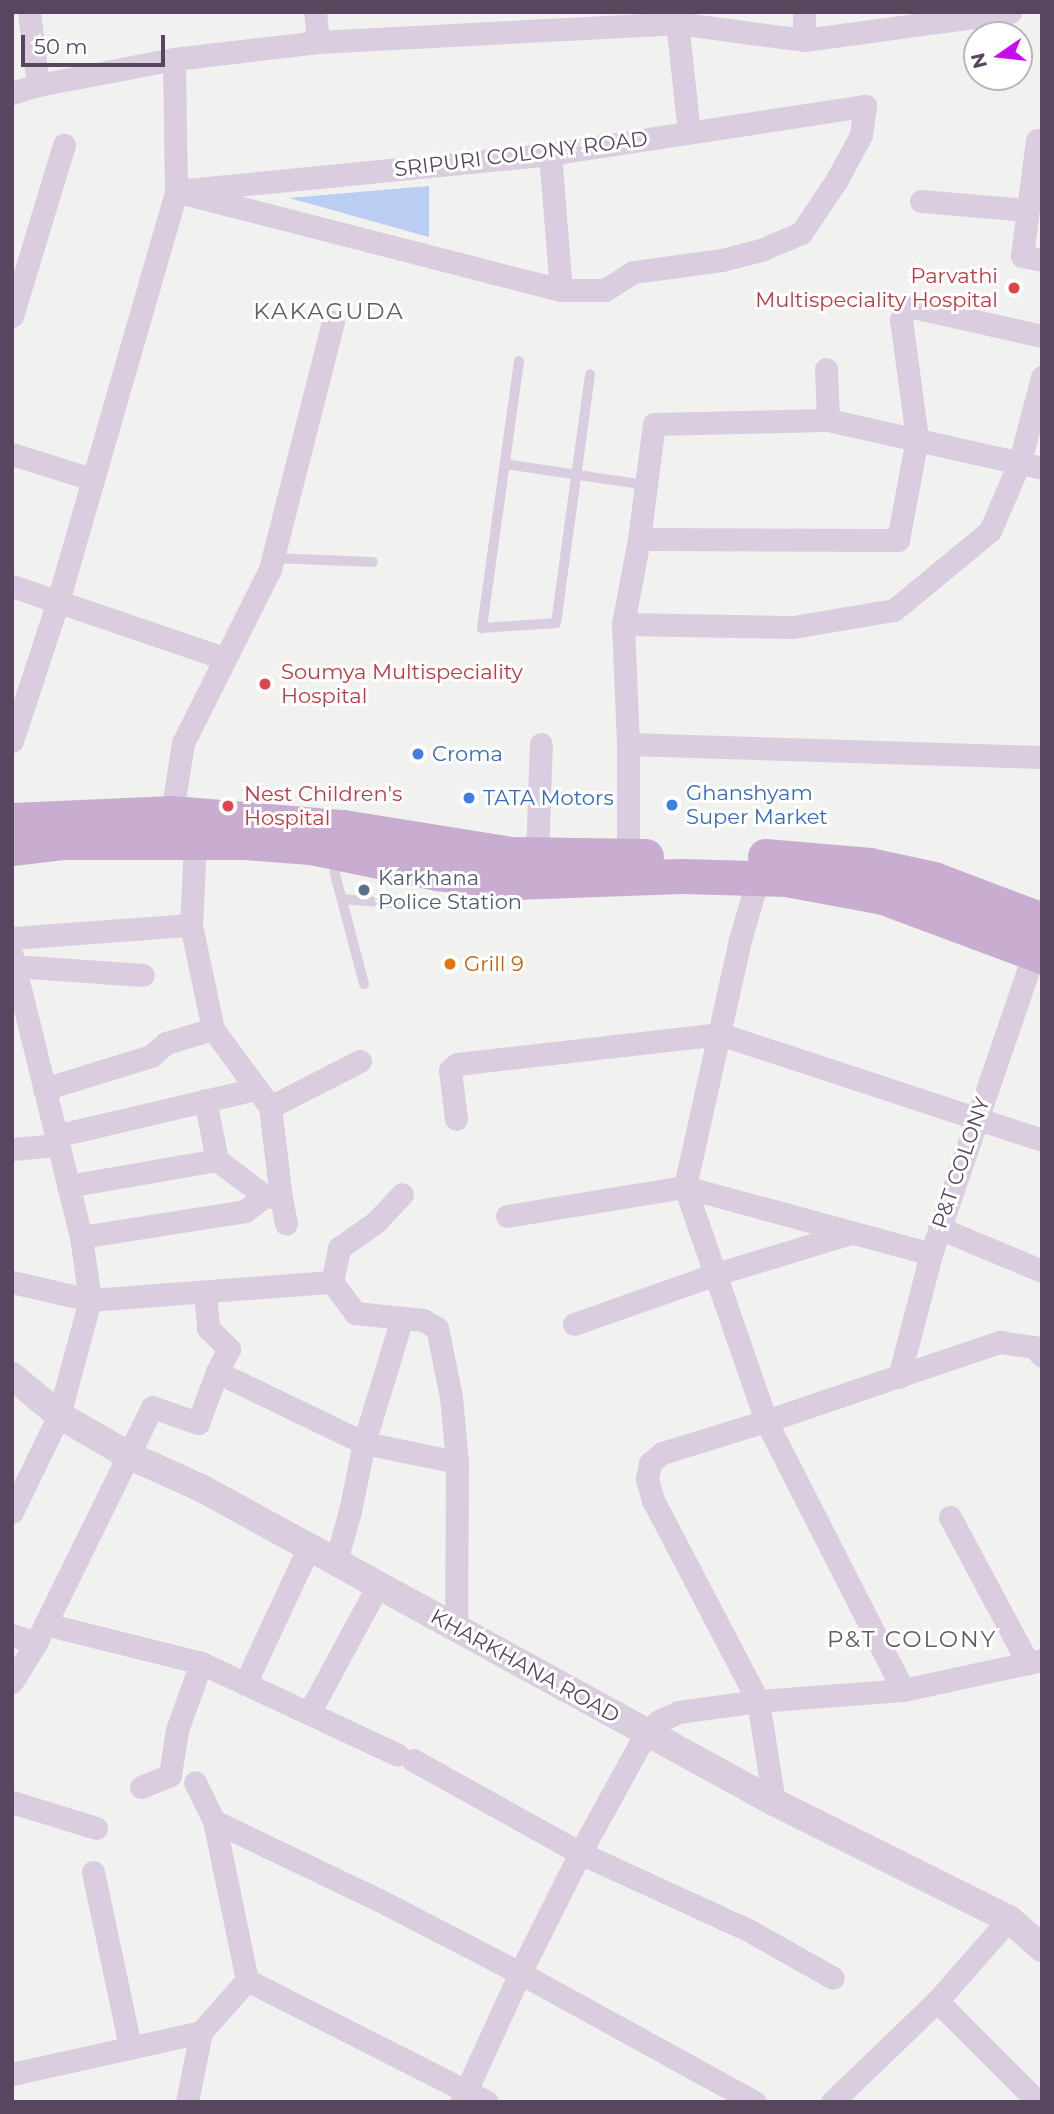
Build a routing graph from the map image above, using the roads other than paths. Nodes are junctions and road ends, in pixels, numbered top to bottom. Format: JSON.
{"nodes":[{"id":1,"x":29,"y":12,"type":"edge"},
{"id":2,"x":315,"y":12,"type":"edge"},
{"id":3,"x":804,"y":12,"type":"edge"},
{"id":4,"x":1010,"y":12,"type":"edge"},
{"id":5,"x":677,"y":23,"type":"junction"},
{"id":6,"x":804,"y":40,"type":"junction"},
{"id":7,"x":318,"y":41,"type":"junction"},
{"id":8,"x":174,"y":59,"type":"junction"},
{"id":9,"x":38,"y":85,"type":"junction"},
{"id":10,"x":12,"y":93,"type":"edge"},
{"id":11,"x":689,"y":132,"type":"junction"},
{"id":12,"x":1037,"y":140,"type":"dead end"},
{"id":13,"x":64,"y":145,"type":"dead end"},
{"id":14,"x":550,"y":153,"type":"junction"},
{"id":15,"x":176,"y":191,"type":"junction"},
{"id":16,"x":921,"y":201,"type":"dead end"},
{"id":17,"x":1026,"y":210,"type":"junction"},
{"id":18,"x":1042,"y":260,"type":"edge"},
{"id":19,"x":561,"y":290,"type":"junction"},
{"id":20,"x":12,"y":316,"type":"edge"},
{"id":21,"x":333,"y":322,"type":"dead end"},
{"id":22,"x":1042,"y":336,"type":"edge"},
{"id":23,"x":519,"y":361,"type":"dead end"},
{"id":24,"x":826,"y":369,"type":"dead end"},
{"id":25,"x":590,"y":374,"type":"dead end"},
{"id":26,"x":1042,"y":377,"type":"edge"},
{"id":27,"x":828,"y":420,"type":"junction"},
{"id":28,"x":917,"y":438,"type":"junction"},
{"id":29,"x":12,"y":454,"type":"edge"},
{"id":30,"x":505,"y":464,"type":"junction"},
{"id":31,"x":1031,"y":464,"type":"edge"},
{"id":32,"x":574,"y":474,"type":"junction"},
{"id":33,"x":92,"y":479,"type":"junction"},
{"id":34,"x":646,"y":485,"type":"junction"},
{"id":35,"x":639,"y":539,"type":"junction"},
{"id":36,"x":273,"y":558,"type":"junction"},
{"id":37,"x":373,"y":562,"type":"dead end"},
{"id":38,"x":12,"y":586,"type":"edge"},
{"id":39,"x":58,"y":601,"type":"junction"},
{"id":40,"x":623,"y":624,"type":"junction"},
{"id":41,"x":224,"y":658,"type":"junction"},
{"id":42,"x":14,"y":729,"type":"edge"},
{"id":43,"x":541,"y":744,"type":"dead end"},
{"id":44,"x":628,"y":744,"type":"junction"},
{"id":45,"x":1042,"y":757,"type":"edge"},
{"id":46,"x":172,"y":813,"type":"junction"},
{"id":47,"x":12,"y":820,"type":"edge"},
{"id":48,"x":195,"y":844,"type":"junction"},
{"id":49,"x":12,"y":848,"type":"edge"},
{"id":50,"x":334,"y":852,"type":"junction"},
{"id":51,"x":628,"y":856,"type":"junction"},
{"id":52,"x":521,"y":864,"type":"junction"},
{"id":53,"x":758,"y":878,"type":"junction"},
{"id":54,"x":342,"y":899,"type":"junction"},
{"id":55,"x":402,"y":904,"type":"dead end"},
{"id":56,"x":191,"y":925,"type":"junction"},
{"id":57,"x":12,"y":938,"type":"edge"},
{"id":58,"x":1039,"y":943,"type":"edge"},
{"id":59,"x":13,"y":961,"type":"edge"},
{"id":60,"x":143,"y":975,"type":"dead end"},
{"id":61,"x":364,"y":984,"type":"dead end"},
{"id":62,"x":17,"y":1002,"type":"edge"},
{"id":63,"x":214,"y":1029,"type":"junction"},
{"id":64,"x":720,"y":1034,"type":"junction"},
{"id":65,"x":360,"y":1061,"type":"dead end"},
{"id":66,"x":44,"y":1089,"type":"junction"},
{"id":67,"x":255,"y":1089,"type":"junction"},
{"id":68,"x":205,"y":1100,"type":"junction"},
{"id":69,"x":270,"y":1107,"type":"junction"},
{"id":70,"x":975,"y":1118,"type":"junction"},
{"id":71,"x":456,"y":1119,"type":"dead end"},
{"id":72,"x":1042,"y":1140,"type":"edge"},
{"id":73,"x":56,"y":1141,"type":"junction"},
{"id":74,"x":12,"y":1149,"type":"edge"},
{"id":75,"x":216,"y":1160,"type":"junction"},
{"id":76,"x":68,"y":1186,"type":"junction"},
{"id":77,"x":685,"y":1187,"type":"junction"},
{"id":78,"x":402,"y":1194,"type":"dead end"},
{"id":79,"x":273,"y":1197,"type":"junction"},
{"id":80,"x":507,"y":1216,"type":"dead end"},
{"id":81,"x":286,"y":1224,"type":"dead end"},
{"id":82,"x":939,"y":1228,"type":"junction"},
{"id":83,"x":851,"y":1233,"type":"junction"},
{"id":84,"x":81,"y":1237,"type":"junction"},
{"id":85,"x":931,"y":1254,"type":"junction"},
{"id":86,"x":1042,"y":1271,"type":"edge"},
{"id":87,"x":716,"y":1274,"type":"junction"},
{"id":88,"x":12,"y":1282,"type":"edge"},
{"id":89,"x":332,"y":1282,"type":"junction"},
{"id":90,"x":205,"y":1292,"type":"junction"},
{"id":91,"x":89,"y":1300,"type":"junction"},
{"id":92,"x":402,"y":1318,"type":"junction"},
{"id":93,"x":574,"y":1324,"type":"dead end"},
{"id":94,"x":1042,"y":1356,"type":"edge"},
{"id":95,"x":217,"y":1372,"type":"junction"},
{"id":96,"x":12,"y":1376,"type":"edge"},
{"id":97,"x":899,"y":1377,"type":"junction"},
{"id":98,"x":60,"y":1415,"type":"junction"},
{"id":99,"x":766,"y":1421,"type":"junction"},
{"id":100,"x":364,"y":1443,"type":"junction"},
{"id":101,"x":128,"y":1455,"type":"junction"},
{"id":102,"x":457,"y":1462,"type":"junction"},
{"id":103,"x":13,"y":1515,"type":"edge"},
{"id":104,"x":950,"y":1517,"type":"dead end"},
{"id":105,"x":309,"y":1547,"type":"junction"},
{"id":106,"x":336,"y":1561,"type":"junction"},
{"id":107,"x":378,"y":1585,"type":"junction"},
{"id":108,"x":456,"y":1628,"type":"junction"},
{"id":109,"x":40,"y":1634,"type":"junction"},
{"id":110,"x":12,"y":1635,"type":"edge"},
{"id":111,"x":1035,"y":1661,"type":"edge"},
{"id":112,"x":201,"y":1663,"type":"junction"},
{"id":113,"x":12,"y":1682,"type":"edge"},
{"id":114,"x":245,"y":1684,"type":"junction"},
{"id":115,"x":903,"y":1690,"type":"junction"},
{"id":116,"x":758,"y":1700,"type":"junction"},
{"id":117,"x":310,"y":1712,"type":"junction"},
{"id":118,"x":646,"y":1733,"type":"junction"},
{"id":119,"x":195,"y":1782,"type":"dead end"},
{"id":120,"x":142,"y":1787,"type":"dead end"},
{"id":121,"x":12,"y":1802,"type":"edge"},
{"id":122,"x":774,"y":1802,"type":"junction"},
{"id":123,"x":214,"y":1821,"type":"junction"},
{"id":124,"x":96,"y":1828,"type":"dead end"},
{"id":125,"x":580,"y":1853,"type":"junction"},
{"id":126,"x":93,"y":1872,"type":"dead end"},
{"id":127,"x":1009,"y":1919,"type":"junction"},
{"id":128,"x":1042,"y":1948,"type":"edge"},
{"id":129,"x":520,"y":1973,"type":"junction"},
{"id":130,"x":833,"y":1978,"type":"dead end"},
{"id":131,"x":247,"y":1980,"type":"junction"},
{"id":132,"x":937,"y":2001,"type":"junction"},
{"id":133,"x":201,"y":2032,"type":"junction"},
{"id":134,"x":130,"y":2046,"type":"junction"},
{"id":135,"x":12,"y":2074,"type":"edge"},
{"id":136,"x":472,"y":2098,"type":"edge"},
{"id":137,"x":192,"y":2100,"type":"edge"},
{"id":138,"x":755,"y":2102,"type":"edge"},
{"id":139,"x":832,"y":2102,"type":"edge"},
{"id":140,"x":1038,"y":2102,"type":"edge"}],
"edges":[{"from":1,"to":9,"type":"street"},
{"from":2,"to":7,"type":"street"},
{"from":3,"to":6,"type":"street"},
{"from":4,"to":6,"type":"street"},
{"from":5,"to":6,"type":"street"},
{"from":5,"to":7,"type":"street"},
{"from":5,"to":11,"type":"street"},
{"from":7,"to":8,"type":"street"},
{"from":8,"to":9,"type":"street"},
{"from":8,"to":15,"type":"street"},
{"from":9,"to":10,"type":"street"},
{"from":11,"to":14,"type":"street","name":"SRIPURI COLONY ROAD"},
{"from":11,"to":19,"type":"street","name":"SRIPURI COLONY ROAD"},
{"from":12,"to":17,"type":"street"},
{"from":13,"to":20,"type":"street"},
{"from":14,"to":15,"type":"street","name":"SRIPURI COLONY ROAD"},
{"from":14,"to":19,"type":"street"},
{"from":15,"to":19,"type":"street"},
{"from":15,"to":33,"type":"street"},
{"from":16,"to":17,"type":"street"},
{"from":17,"to":18,"type":"street"},
{"from":21,"to":36,"type":"street"},
{"from":22,"to":28,"type":"street"},
{"from":23,"to":30,"type":"lane"},
{"from":24,"to":27,"type":"street"},
{"from":25,"to":32,"type":"lane"},
{"from":26,"to":31,"type":"street"},
{"from":27,"to":28,"type":"street"},
{"from":27,"to":34,"type":"street"},
{"from":28,"to":31,"type":"street"},
{"from":28,"to":35,"type":"street"},
{"from":29,"to":33,"type":"street"},
{"from":30,"to":32,"type":"lane"},
{"from":30,"to":32,"type":"lane"},
{"from":31,"to":40,"type":"street"},
{"from":32,"to":34,"type":"lane"},
{"from":33,"to":39,"type":"street"},
{"from":34,"to":35,"type":"street"},
{"from":35,"to":40,"type":"street"},
{"from":36,"to":37,"type":"lane"},
{"from":36,"to":41,"type":"street"},
{"from":38,"to":39,"type":"street"},
{"from":39,"to":41,"type":"street"},
{"from":39,"to":42,"type":"street"},
{"from":40,"to":44,"type":"street"},
{"from":41,"to":46,"type":"street"},
{"from":43,"to":52,"type":"street"},
{"from":44,"to":45,"type":"street"},
{"from":44,"to":51,"type":"street"},
{"from":46,"to":47,"type":"main road"},
{"from":46,"to":52,"type":"main road"},
{"from":48,"to":49,"type":"main road"},
{"from":48,"to":50,"type":"main road"},
{"from":48,"to":56,"type":"street"},
{"from":50,"to":52,"type":"main road"},
{"from":50,"to":54,"type":"lane"},
{"from":51,"to":52,"type":"main road"},
{"from":51,"to":58,"type":"main road"},
{"from":52,"to":53,"type":"main road"},
{"from":53,"to":58,"type":"main road"},
{"from":53,"to":64,"type":"street"},
{"from":54,"to":55,"type":"lane"},
{"from":54,"to":61,"type":"lane"},
{"from":56,"to":57,"type":"street"},
{"from":56,"to":63,"type":"street"},
{"from":58,"to":70,"type":"street","name":"P&T COLONY"},
{"from":59,"to":60,"type":"street"},
{"from":59,"to":62,"type":"street"},
{"from":62,"to":66,"type":"street"},
{"from":63,"to":66,"type":"street"},
{"from":63,"to":67,"type":"street"},
{"from":64,"to":70,"type":"street"},
{"from":64,"to":71,"type":"street"},
{"from":64,"to":77,"type":"street"},
{"from":65,"to":69,"type":"street"},
{"from":66,"to":73,"type":"street"},
{"from":67,"to":68,"type":"street"},
{"from":67,"to":69,"type":"street"},
{"from":68,"to":73,"type":"street"},
{"from":68,"to":75,"type":"street"},
{"from":69,"to":79,"type":"street"},
{"from":70,"to":72,"type":"street"},
{"from":70,"to":82,"type":"street","name":"P&T COLONY"},
{"from":73,"to":74,"type":"street"},
{"from":73,"to":76,"type":"street"},
{"from":75,"to":76,"type":"street"},
{"from":75,"to":79,"type":"street"},
{"from":76,"to":84,"type":"street"},
{"from":77,"to":80,"type":"street"},
{"from":77,"to":83,"type":"street"},
{"from":77,"to":87,"type":"street"},
{"from":78,"to":89,"type":"street"},
{"from":79,"to":81,"type":"street"},
{"from":79,"to":84,"type":"street"},
{"from":82,"to":85,"type":"street","name":"P&T COLONY"},
{"from":82,"to":86,"type":"street"},
{"from":83,"to":85,"type":"street"},
{"from":83,"to":87,"type":"street"},
{"from":84,"to":91,"type":"street"},
{"from":85,"to":97,"type":"street","name":"P&T COLONY"},
{"from":87,"to":93,"type":"street"},
{"from":87,"to":99,"type":"street"},
{"from":88,"to":91,"type":"street"},
{"from":89,"to":90,"type":"street"},
{"from":89,"to":92,"type":"street"},
{"from":90,"to":91,"type":"street"},
{"from":90,"to":95,"type":"street"},
{"from":91,"to":98,"type":"street"},
{"from":92,"to":100,"type":"street"},
{"from":92,"to":102,"type":"street"},
{"from":94,"to":97,"type":"street"},
{"from":95,"to":100,"type":"street"},
{"from":95,"to":101,"type":"street"},
{"from":96,"to":98,"type":"street","name":"KHARKHANA ROAD"},
{"from":97,"to":99,"type":"street"},
{"from":98,"to":101,"type":"street","name":"KHARKHANA ROAD"},
{"from":98,"to":103,"type":"street"},
{"from":99,"to":115,"type":"street"},
{"from":99,"to":116,"type":"street"},
{"from":100,"to":102,"type":"street"},
{"from":100,"to":106,"type":"street"},
{"from":101,"to":105,"type":"street","name":"KHARKHANA ROAD"},
{"from":101,"to":109,"type":"street"},
{"from":102,"to":108,"type":"street"},
{"from":104,"to":111,"type":"street"},
{"from":105,"to":106,"type":"street","name":"KHARKHANA ROAD"},
{"from":105,"to":114,"type":"street"},
{"from":106,"to":107,"type":"street","name":"KHARKHANA ROAD"},
{"from":107,"to":108,"type":"street","name":"KHARKHANA ROAD"},
{"from":107,"to":117,"type":"street"},
{"from":108,"to":118,"type":"street","name":"KHARKHANA ROAD"},
{"from":109,"to":110,"type":"street"},
{"from":109,"to":112,"type":"street"},
{"from":109,"to":113,"type":"street"},
{"from":111,"to":115,"type":"street"},
{"from":112,"to":114,"type":"street"},
{"from":112,"to":120,"type":"street"},
{"from":114,"to":117,"type":"street"},
{"from":115,"to":116,"type":"street"},
{"from":116,"to":118,"type":"street"},
{"from":116,"to":122,"type":"street"},
{"from":117,"to":125,"type":"street"},
{"from":118,"to":122,"type":"street","name":"KHARKHANA ROAD"},
{"from":118,"to":125,"type":"street"},
{"from":119,"to":123,"type":"street"},
{"from":121,"to":124,"type":"street"},
{"from":122,"to":127,"type":"street","name":"KHARKHANA ROAD"},
{"from":123,"to":129,"type":"street"},
{"from":123,"to":131,"type":"street"},
{"from":125,"to":129,"type":"street"},
{"from":125,"to":130,"type":"street"},
{"from":126,"to":134,"type":"street"},
{"from":127,"to":128,"type":"street","name":"KHARKHANA ROAD"},
{"from":127,"to":132,"type":"street"},
{"from":129,"to":136,"type":"street"},
{"from":129,"to":138,"type":"street"},
{"from":131,"to":133,"type":"street"},
{"from":131,"to":136,"type":"street"},
{"from":132,"to":139,"type":"street"},
{"from":132,"to":140,"type":"street"},
{"from":133,"to":134,"type":"street"},
{"from":133,"to":137,"type":"street"},
{"from":134,"to":135,"type":"street"}]}
